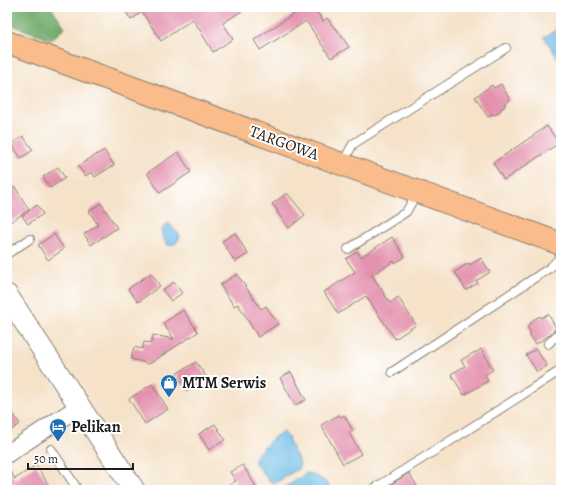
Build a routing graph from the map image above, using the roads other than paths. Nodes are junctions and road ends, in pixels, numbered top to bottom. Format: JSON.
{"nodes":[{"id":1,"x":7,"y":42,"type":"edge"},
{"id":2,"x":506,"y":48,"type":"dead end"},
{"id":3,"x":342,"y":165,"type":"junction"},
{"id":4,"x":418,"y":192,"type":"junction"},
{"id":5,"x":30,"y":240,"type":"dead end"},
{"id":6,"x":561,"y":244,"type":"edge"},
{"id":7,"x":348,"y":249,"type":"dead end"},
{"id":8,"x":7,"y":254,"type":"edge"},
{"id":9,"x":561,"y":256,"type":"edge"},
{"id":10,"x":7,"y":295,"type":"edge"},
{"id":11,"x":561,"y":331,"type":"edge"},
{"id":12,"x":548,"y":344,"type":"dead end"},
{"id":13,"x":561,"y":370,"type":"edge"},
{"id":14,"x":392,"y":372,"type":"dead end"},
{"id":15,"x":80,"y":406,"type":"junction"},
{"id":16,"x":51,"y":449,"type":"dead end"},
{"id":17,"x":7,"y":454,"type":"edge"},
{"id":18,"x":78,"y":490,"type":"edge"},
{"id":19,"x":134,"y":490,"type":"edge"},
{"id":20,"x":372,"y":490,"type":"edge"}],
"edges":[{"from":1,"to":3,"type":"main road","name":"TARGOWA"},
{"from":2,"to":3,"type":"lane"},
{"from":3,"to":4,"type":"main road","name":"TARGOWA"},
{"from":4,"to":6,"type":"main road","name":"TARGOWA"},
{"from":4,"to":7,"type":"lane"},
{"from":5,"to":8,"type":"lane"},
{"from":9,"to":14,"type":"lane"},
{"from":10,"to":15,"type":"street"},
{"from":11,"to":12,"type":"lane"},
{"from":13,"to":20,"type":"lane"},
{"from":15,"to":17,"type":"street"},
{"from":15,"to":19,"type":"street"},
{"from":16,"to":18,"type":"lane"}]}
